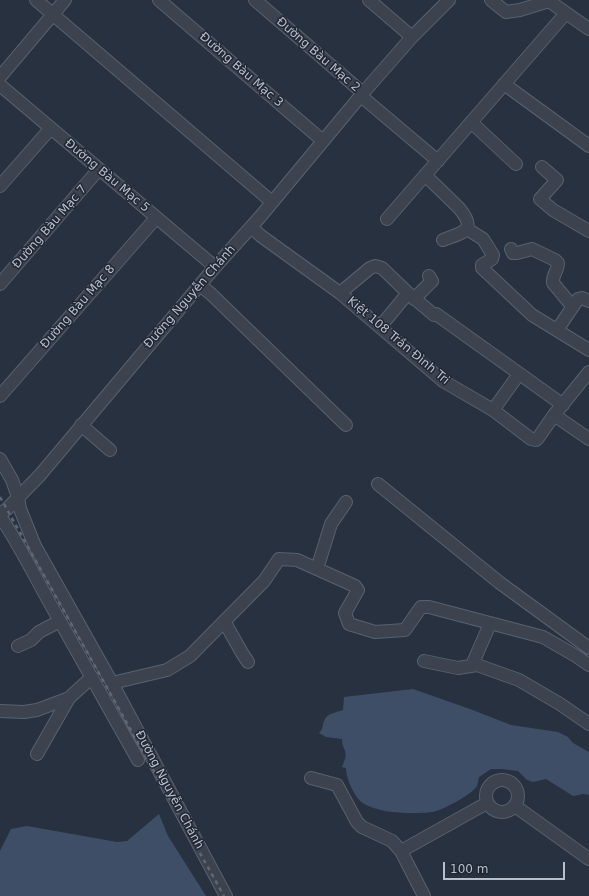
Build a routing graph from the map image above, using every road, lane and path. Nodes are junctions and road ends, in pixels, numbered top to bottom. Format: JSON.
{"nodes":[{"id":1,"x":36,"y":0,"type":"edge"},
{"id":2,"x":65,"y":0,"type":"edge"},
{"id":3,"x":159,"y":0,"type":"edge"},
{"id":4,"x":255,"y":0,"type":"edge"},
{"id":5,"x":369,"y":0,"type":"edge"},
{"id":6,"x":449,"y":0,"type":"edge"},
{"id":7,"x":491,"y":0,"type":"edge"},
{"id":8,"x":566,"y":13,"type":"junction"},
{"id":9,"x":52,"y":14,"type":"junction"},
{"id":10,"x":589,"y":29,"type":"edge"},
{"id":11,"x":412,"y":37,"type":"junction"},
{"id":12,"x":0,"y":77,"type":"edge"},
{"id":13,"x":504,"y":84,"type":"junction"},
{"id":14,"x":0,"y":86,"type":"edge"},
{"id":15,"x":362,"y":95,"type":"junction"},
{"id":16,"x":471,"y":122,"type":"junction"},
{"id":17,"x":51,"y":128,"type":"junction"},
{"id":18,"x":323,"y":141,"type":"junction"},
{"id":19,"x":589,"y":146,"type":"edge"},
{"id":20,"x":438,"y":161,"type":"junction"},
{"id":21,"x":516,"y":164,"type":"dead end"},
{"id":22,"x":542,"y":167,"type":"dead end"},
{"id":23,"x":99,"y":170,"type":"junction"},
{"id":24,"x":425,"y":175,"type":"junction"},
{"id":25,"x":0,"y":186,"type":"edge"},
{"id":26,"x":272,"y":202,"type":"junction"},
{"id":27,"x":156,"y":218,"type":"junction"},
{"id":28,"x":387,"y":219,"type":"dead end"},
{"id":29,"x":251,"y":227,"type":"junction"},
{"id":30,"x":467,"y":229,"type":"junction"},
{"id":31,"x":589,"y":231,"type":"edge"},
{"id":32,"x":443,"y":240,"type":"dead end"},
{"id":33,"x":511,"y":249,"type":"dead end"},
{"id":34,"x":215,"y":267,"type":"junction"},
{"id":35,"x":429,"y":276,"type":"dead end"},
{"id":36,"x":0,"y":284,"type":"edge"},
{"id":37,"x":200,"y":285,"type":"junction"},
{"id":38,"x":340,"y":293,"type":"junction"},
{"id":39,"x":411,"y":296,"type":"junction"},
{"id":40,"x":589,"y":301,"type":"edge"},
{"id":41,"x":572,"y":306,"type":"junction"},
{"id":42,"x":380,"y":327,"type":"junction"},
{"id":43,"x":557,"y":330,"type":"junction"},
{"id":44,"x":589,"y":350,"type":"edge"},
{"id":45,"x":589,"y":372,"type":"edge"},
{"id":46,"x":519,"y":374,"type":"junction"},
{"id":47,"x":0,"y":396,"type":"edge"},
{"id":48,"x":563,"y":405,"type":"junction"},
{"id":49,"x":493,"y":410,"type":"junction"},
{"id":50,"x":554,"y":415,"type":"junction"},
{"id":51,"x":81,"y":425,"type":"junction"},
{"id":52,"x":346,"y":425,"type":"dead end"},
{"id":53,"x":589,"y":439,"type":"edge"},
{"id":54,"x":110,"y":450,"type":"dead end"},
{"id":55,"x":0,"y":459,"type":"edge"},
{"id":56,"x":378,"y":484,"type":"dead end"},
{"id":57,"x":18,"y":496,"type":"junction"},
{"id":58,"x":346,"y":502,"type":"dead end"},
{"id":59,"x":0,"y":515,"type":"edge"},
{"id":60,"x":317,"y":569,"type":"junction"},
{"id":61,"x":60,"y":621,"type":"junction"},
{"id":62,"x":224,"y":621,"type":"junction"},
{"id":63,"x":490,"y":624,"type":"junction"},
{"id":64,"x":18,"y":646,"type":"dead end"},
{"id":65,"x":589,"y":648,"type":"edge"},
{"id":66,"x":424,"y":661,"type":"dead end"},
{"id":67,"x":248,"y":662,"type":"dead end"},
{"id":68,"x":472,"y":665,"type":"junction"},
{"id":69,"x":589,"y":665,"type":"edge"},
{"id":70,"x":92,"y":677,"type":"junction"},
{"id":71,"x":112,"y":683,"type":"junction"},
{"id":72,"x":69,"y":698,"type":"junction"},
{"id":73,"x":0,"y":712,"type":"edge"},
{"id":74,"x":589,"y":724,"type":"edge"},
{"id":75,"x":37,"y":754,"type":"dead end"},
{"id":76,"x":138,"y":760,"type":"dead end"},
{"id":77,"x":311,"y":778,"type":"dead end"},
{"id":78,"x":487,"y":803,"type":"junction"},
{"id":79,"x":515,"y":806,"type":"junction"},
{"id":80,"x":401,"y":851,"type":"junction"},
{"id":81,"x":589,"y":859,"type":"edge"},
{"id":82,"x":226,"y":896,"type":"edge"},
{"id":83,"x":424,"y":896,"type":"edge"}],
"edges":[{"from":1,"to":9,"type":"street"},
{"from":2,"to":9,"type":"street"},
{"from":3,"to":18,"type":"street","name":"Đường Bàu Mạc 3"},
{"from":4,"to":15,"type":"street","name":"Đường Bàu Mạc 2"},
{"from":5,"to":11,"type":"street"},
{"from":6,"to":11,"type":"street","name":"Đường Nguyễn Chánh"},
{"from":7,"to":8,"type":"street"},
{"from":8,"to":10,"type":"street"},
{"from":8,"to":13,"type":"street"},
{"from":9,"to":12,"type":"street"},
{"from":9,"to":26,"type":"street"},
{"from":11,"to":15,"type":"street","name":"Đường Nguyễn Chánh"},
{"from":13,"to":16,"type":"street"},
{"from":13,"to":19,"type":"street"},
{"from":14,"to":17,"type":"street","name":"Đường Bàu Mạc 5"},
{"from":15,"to":18,"type":"street","name":"Đường Nguyễn Chánh"},
{"from":15,"to":20,"type":"street"},
{"from":16,"to":20,"type":"street"},
{"from":16,"to":21,"type":"street"},
{"from":17,"to":23,"type":"street","name":"Đường Bàu Mạc 5"},
{"from":17,"to":25,"type":"street"},
{"from":18,"to":26,"type":"street","name":"Đường Nguyễn Chánh"},
{"from":20,"to":24,"type":"street"},
{"from":22,"to":31,"type":"street"},
{"from":23,"to":27,"type":"street","name":"Đường Bàu Mạc 5"},
{"from":23,"to":36,"type":"street","name":"Đường Bàu Mạc 7"},
{"from":24,"to":28,"type":"street"},
{"from":24,"to":30,"type":"street"},
{"from":26,"to":29,"type":"street","name":"Đường Nguyễn Chánh"},
{"from":27,"to":34,"type":"street","name":"Đường Bàu Mạc 5"},
{"from":27,"to":47,"type":"street","name":"Đường Bàu Mạc 8"},
{"from":29,"to":34,"type":"street","name":"Đường Nguyễn Chánh"},
{"from":29,"to":38,"type":"street","name":"Kiệt 108 Trần Đình Tri"},
{"from":30,"to":32,"type":"street"},
{"from":30,"to":43,"type":"street"},
{"from":33,"to":41,"type":"street"},
{"from":34,"to":37,"type":"street","name":"Đường Nguyễn Chánh"},
{"from":35,"to":39,"type":"street"},
{"from":37,"to":51,"type":"street","name":"Đường Nguyễn Chánh"},
{"from":37,"to":52,"type":"street"},
{"from":38,"to":39,"type":"street"},
{"from":38,"to":42,"type":"street","name":"Kiệt 108 Trần Đình Tri"},
{"from":39,"to":42,"type":"street"},
{"from":39,"to":46,"type":"street"},
{"from":40,"to":41,"type":"street"},
{"from":41,"to":43,"type":"street"},
{"from":42,"to":49,"type":"street","name":"Kiệt 108 Trần Đình Tri"},
{"from":43,"to":44,"type":"street"},
{"from":45,"to":48,"type":"street","name":"Kiệt 108 Trần Đình Tri"},
{"from":46,"to":48,"type":"street"},
{"from":46,"to":49,"type":"street"},
{"from":48,"to":50,"type":"street","name":"Kiệt 108 Trần Đình Tri"},
{"from":49,"to":50,"type":"street","name":"Kiệt 108 Trần Đình Tri"},
{"from":50,"to":53,"type":"street"},
{"from":51,"to":54,"type":"street"},
{"from":51,"to":57,"type":"street","name":"Đường Nguyễn Chánh"},
{"from":55,"to":57,"type":"street"},
{"from":56,"to":65,"type":"street"},
{"from":57,"to":59,"type":"street","name":"Đường Nguyễn Chánh"},
{"from":57,"to":71,"type":"street","name":"Đường Nguyễn Chánh"},
{"from":58,"to":60,"type":"street"},
{"from":59,"to":61,"type":"street","name":"Đường Nguyễn Chánh"},
{"from":60,"to":62,"type":"street"},
{"from":60,"to":63,"type":"street"},
{"from":61,"to":64,"type":"street"},
{"from":61,"to":70,"type":"street","name":"Đường Nguyễn Chánh"},
{"from":62,"to":67,"type":"street"},
{"from":62,"to":71,"type":"street"},
{"from":63,"to":68,"type":"street"},
{"from":63,"to":69,"type":"street"},
{"from":66,"to":68,"type":"street"},
{"from":68,"to":74,"type":"street"},
{"from":70,"to":72,"type":"street"},
{"from":70,"to":76,"type":"street","name":"Đường Nguyễn Chánh"},
{"from":71,"to":82,"type":"street","name":"Đường Nguyễn Chánh"},
{"from":72,"to":73,"type":"street"},
{"from":72,"to":75,"type":"street"},
{"from":77,"to":80,"type":"street"},
{"from":78,"to":79,"type":"street"},
{"from":78,"to":79,"type":"street"},
{"from":78,"to":80,"type":"street"},
{"from":79,"to":81,"type":"street"},
{"from":80,"to":83,"type":"street"}]}
